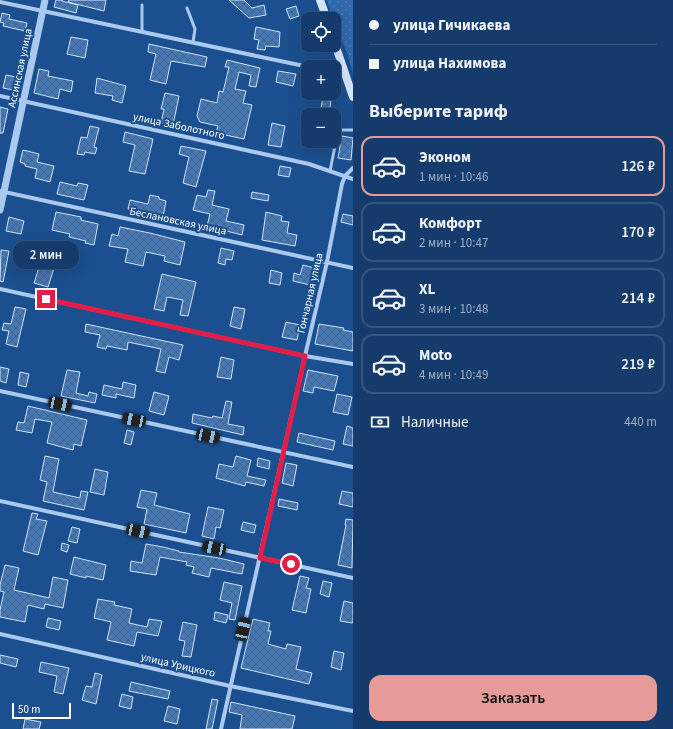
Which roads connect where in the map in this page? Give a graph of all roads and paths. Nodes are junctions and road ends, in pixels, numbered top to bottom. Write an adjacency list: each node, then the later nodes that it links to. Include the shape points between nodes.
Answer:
1 (45, 0): 6 (street, Ассинская улица)
2 (320, 0): 7 (main road)
3 (0, 2): 6 (street)
4 (142, 5): 8 (lane)
5 (187, 8): 9 (lane, via 195,29)
6 (43, 11): 8 (street); 16 (street, Ассинская улица)
7 (324, 12)
8 (142, 32): 9 (street)
9 (193, 42): 11 (street)
10 (338, 52): 13 (main road)
11 (301, 65)
12 (341, 74): 13 (street)
13 (345, 75): 15 (main road)
14 (0, 96): 16 (street, улица Заболотного)
15 (353, 97)
16 (24, 101): 19 (street, улица Заболотного, via 309,164); 22 (street, Ассинская улица)
17 (353, 130): 19 (lane, via 341,130 337,136)
18 (353, 168): 20 (street, Гончарная улица)
19 (330, 171): 20 (street, улица Заболотного)
20 (345, 176): 21 (street, улица Заболотного); 24 (street, Гончарная улица)
21 (353, 179)
22 (2, 191): 23 (street, Ассинская улица); 24 (street, Беслановская улица)
23 (0, 210)
24 (327, 262): 25 (street, Беслановская улица); 27 (street, Гончарная улица)
25 (353, 268)
26 (0, 289): 27 (street)
27 (305, 356): 28 (street); 30 (street, Гончарная улица)
28 (353, 364)
29 (0, 391): 30 (street)
30 (283, 452): 31 (street); 33 (street, Гончарная улица)
31 (353, 467)
32 (0, 501): 33 (street)
33 (260, 558): 34 (street); 36 (street, Гончарная улица)
34 (353, 578)
35 (0, 634): 36 (street, улица Урицкого)
36 (230, 686): 37 (street, улица Урицкого); 38 (street, Гончарная улица)
37 (353, 711)
38 (221, 729)

